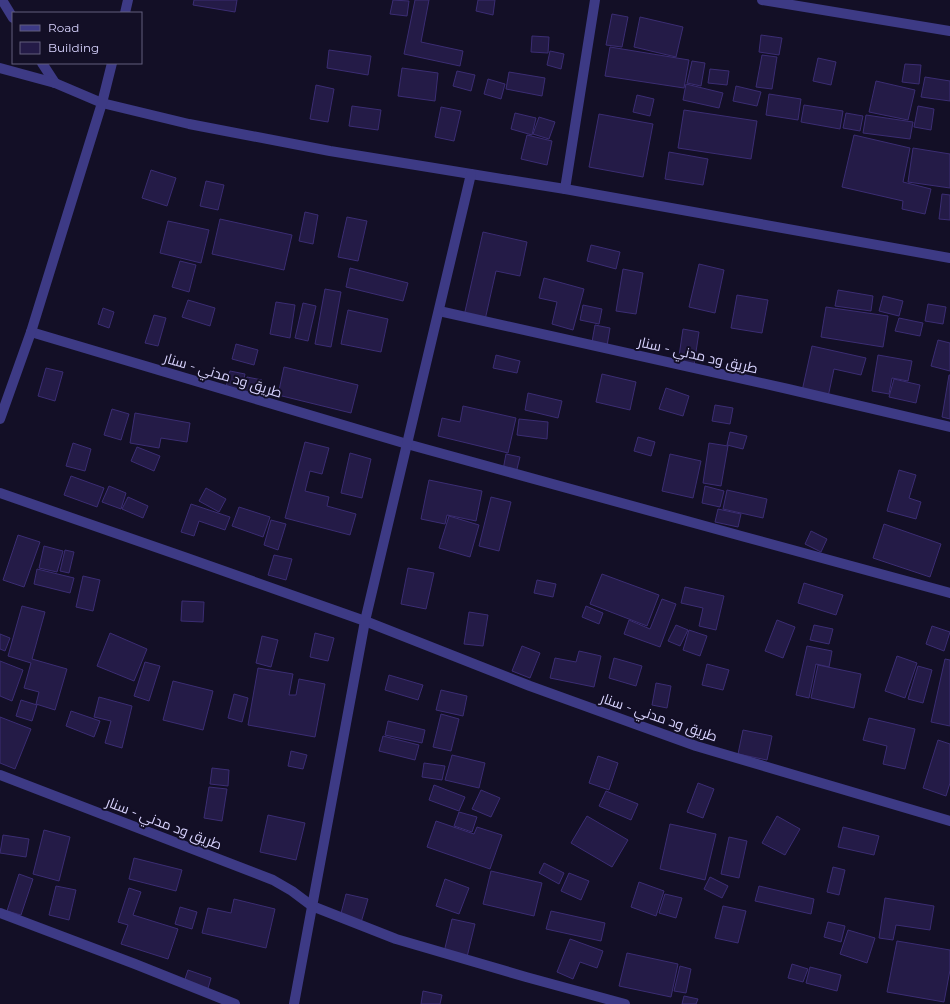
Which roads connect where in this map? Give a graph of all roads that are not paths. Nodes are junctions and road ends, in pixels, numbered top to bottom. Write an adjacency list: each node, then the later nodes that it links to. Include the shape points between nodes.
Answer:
1 (2, 0): 6 (street)
2 (128, 0): 5 (street)
3 (595, 0): 14 (street)
4 (762, 0): 7 (street)
5 (124, 12)
6 (12, 16)
7 (950, 31)
8 (43, 64): 11 (street)
9 (112, 64): 12 (street)
10 (0, 68): 11 (street)
11 (54, 83): 12 (street)
12 (102, 102): 13 (street, via 189,124); 17 (street)
13 (471, 174): 14 (street); 16 (street)
14 (565, 189): 15 (street)
15 (950, 258)
16 (439, 311): 19 (street, طريق ود مدني - سنار, via 781,387); 20 (street)
17 (31, 332): 18 (street); 20 (street, طريق ود مدني - سنار)
18 (0, 420)
19 (950, 428)
20 (407, 444): 22 (street, طريق ود مدني - سنار); 23 (street)
21 (0, 493): 23 (street, طريق ود مدني - سنار)
22 (950, 593)
23 (365, 621): 25 (street, طريق ود مدني - سنار, via 530,686 696,746); 26 (street)
24 (0, 775): 26 (street, طريق ود مدني - سنار, via 273,880)
25 (950, 821)
26 (312, 906): 29 (street); 30 (street, طريق ود مدني - سنار, via 396,939)
27 (0, 913): 28 (street)
28 (235, 1004)
29 (294, 1004)
30 (624, 1004)

